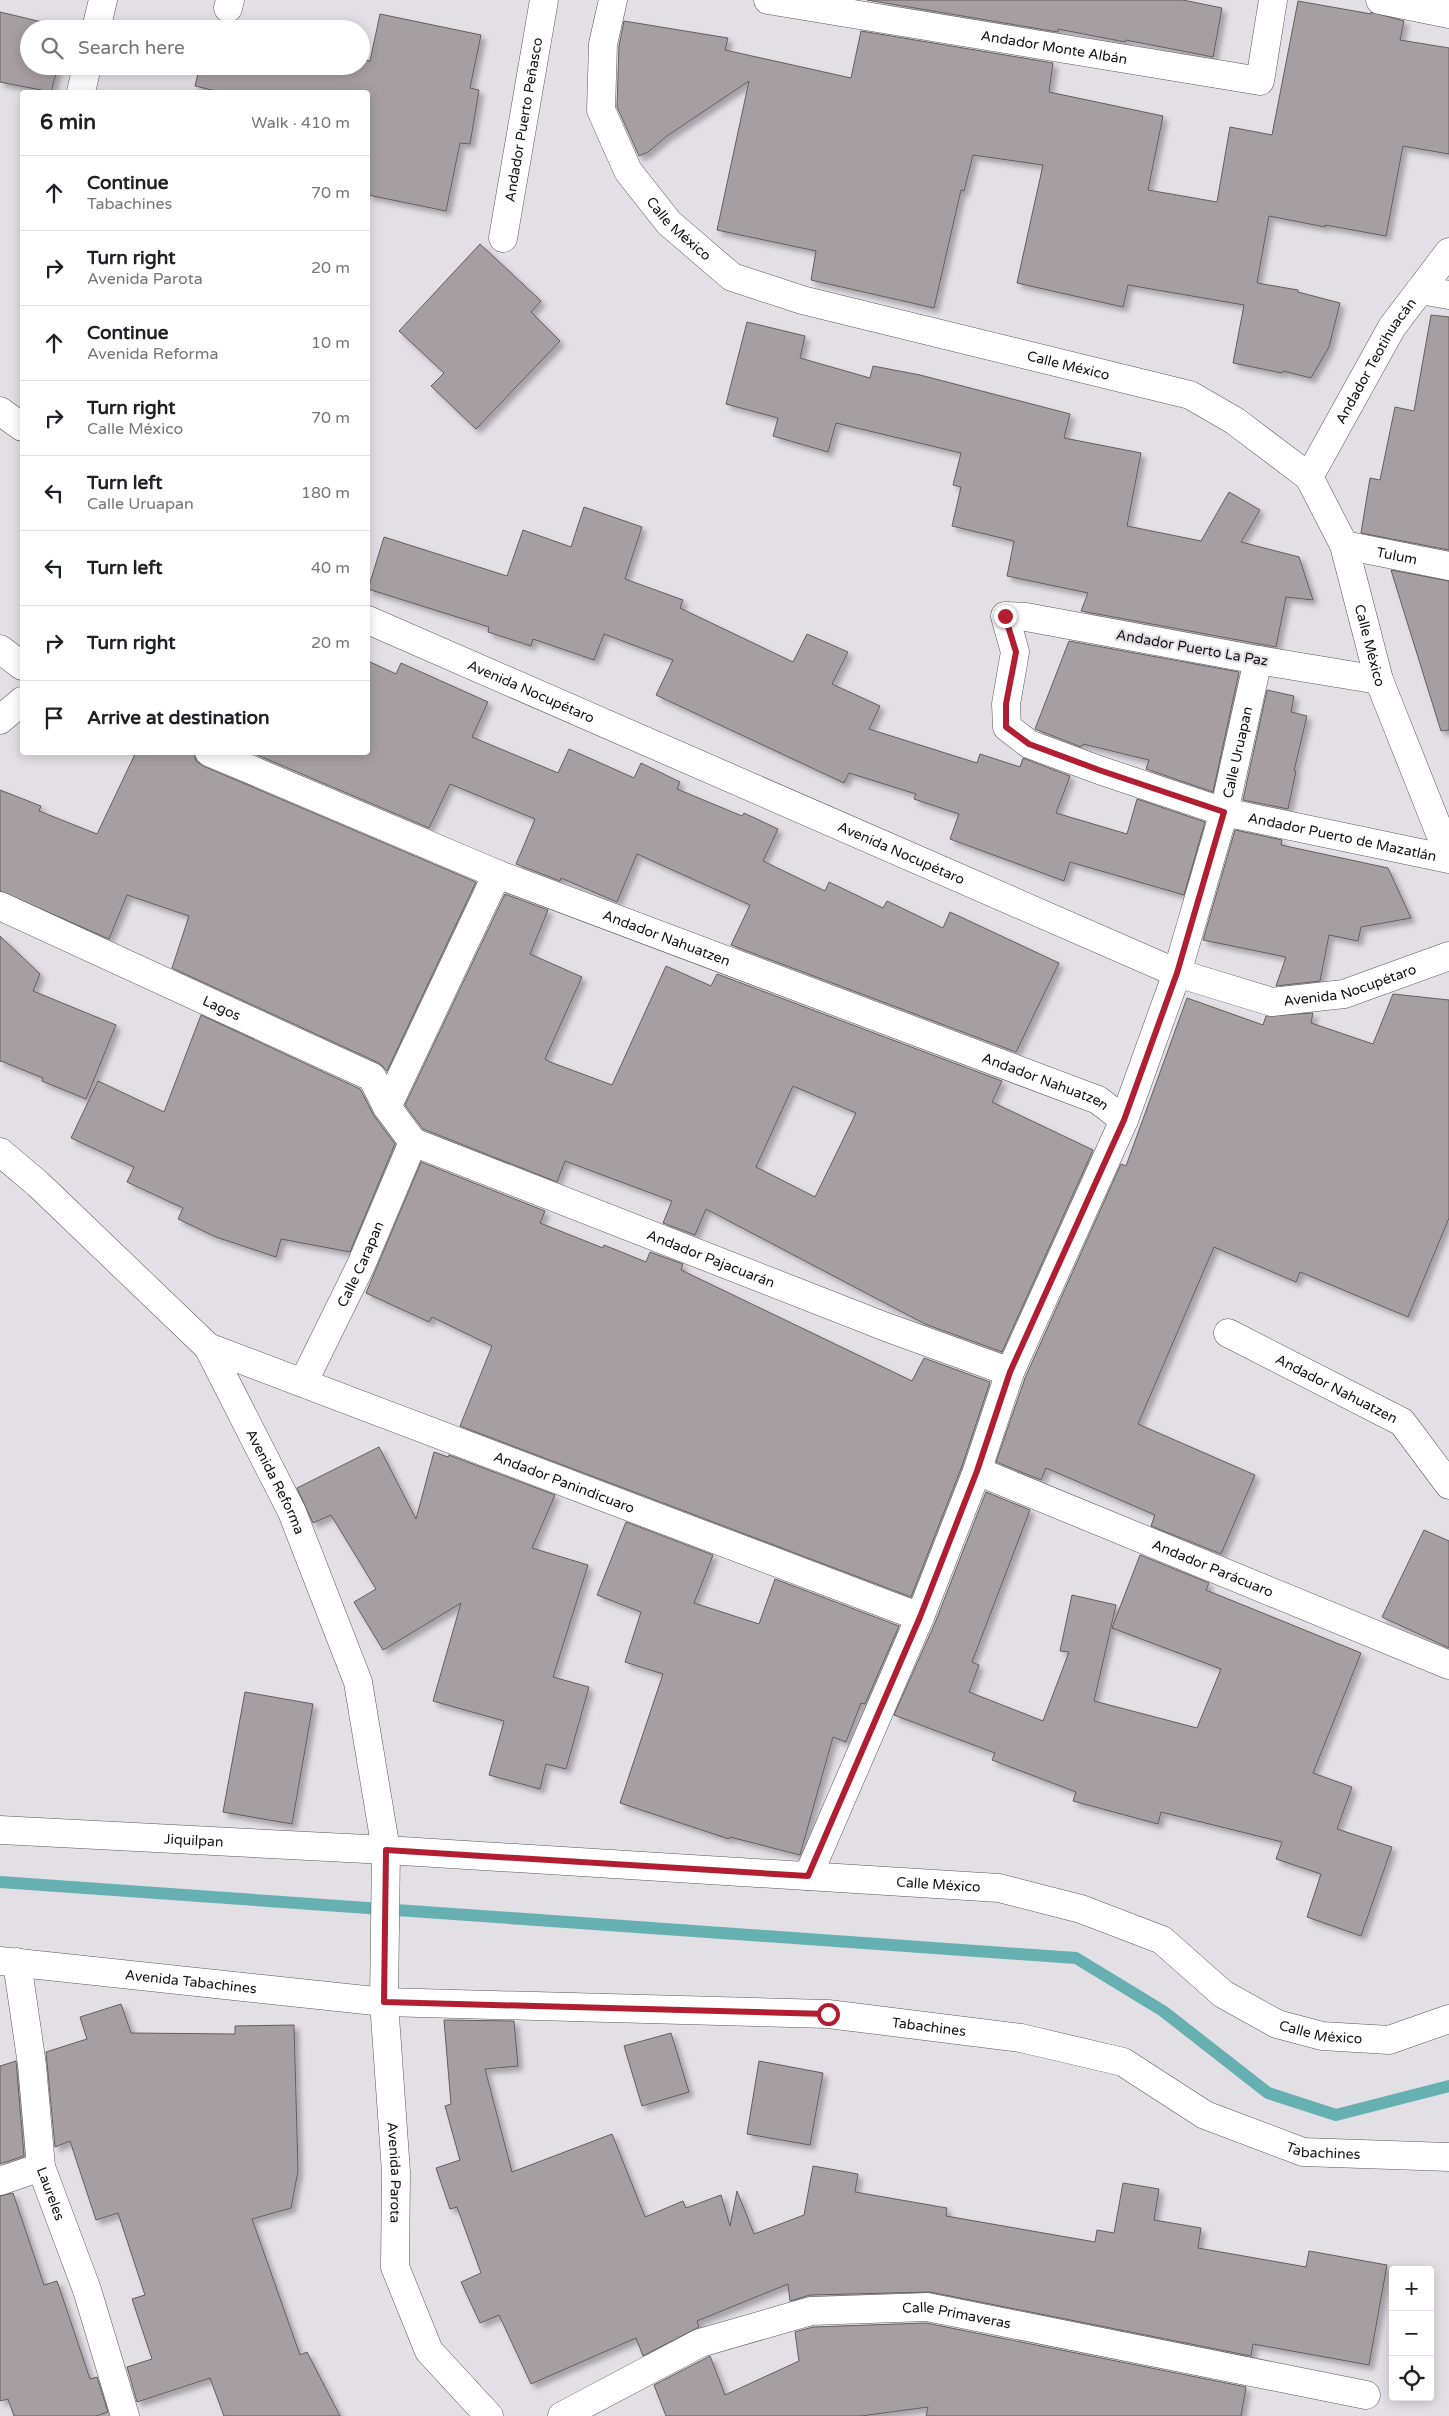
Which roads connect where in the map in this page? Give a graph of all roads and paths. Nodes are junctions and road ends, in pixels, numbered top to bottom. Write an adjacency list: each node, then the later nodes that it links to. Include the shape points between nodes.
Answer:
1 (103, 0): 8 (street)
2 (544, 0): 11 (street, Andador Puerto Peñasco)
3 (612, 0): 17 (street, Calle México, via 603,44 601,110 628,171 669,223 732,277 802,300 1190,395 1235,421)
4 (768, 0): 5 (street, Andador Monte Albán, via 1260,81)
5 (1273, 0)
6 (1380, 0): 7 (street)
7 (1449, 14)
8 (98, 20)
9 (85, 75): 10 (street)
10 (81, 90)
11 (503, 238)
12 (1449, 252): 13 (street, Andador Teotihuacán)
13 (1420, 290): 14 (street); 17 (street, Andador Teotihuacán, via 1392,326)
14 (1449, 295)
15 (0, 411): 16 (street)
16 (20, 425)
17 (1309, 476): 18 (street, Calle México)
18 (1344, 545): 19 (street, Tulum); 25 (street, Calle México)
19 (1449, 566)
20 (1005, 616): 23 (street, Andador Puerto La Paz, via 1026,617); 29 (street, Andador Puerto de Mazatlán, via 1016,652 1006,704 1006,727 1029,744)
21 (370, 621): 34 (street, Avenida Nocupétaro)
22 (0, 649): 24 (street)
23 (1258, 660): 25 (street, Andador Puerto La Paz); 29 (street, Calle Uruapan)
24 (20, 664)
25 (1379, 680): 30 (street, Calle México)
26 (20, 703): 27 (street)
27 (0, 720)
28 (216, 755): 31 (street, Andador Nahuatzen)
29 (1224, 812): 30 (street, Andador Puerto de Mazatlán); 34 (street, Calle Uruapan)
30 (1449, 857)
31 (497, 874): 35 (street); 36 (street, Andador Nahuatzen, via 1098,1100)
32 (0, 906): 35 (street, Lagos, via 372,1077)
33 (1449, 956): 34 (street, Avenida Nocupétaro, via 1344,994 1272,1002)
34 (1177, 973): 36 (street, Calle Uruapan)
35 (387, 1107): 37 (street, Lagos)
36 (1124, 1120): 41 (street, Calle Uruapan)
37 (414, 1142): 41 (street, Andador Pajacuarán, via 886,1327); 42 (street, Calle Carapan, via 361,1265)
38 (0, 1152): 40 (street, Avenida Reforma, via 38,1184)
39 (1228, 1334): 44 (street, Andador Nahuatzen, via 1402,1422)
40 (208, 1347): 42 (street, Andador Panindicuaro); 48 (street, Avenida Reforma, via 292,1512 358,1682)
41 (1010, 1372): 43 (street, Calle Uruapan)
42 (302, 1383): 45 (street, Andador Panindicuaro)
43 (977, 1471): 45 (street, Calle Uruapan); 46 (street, Andador Parácuaro)
44 (1449, 1485)
45 (920, 1617): 49 (street, Calle Uruapan)
46 (1449, 1666)
47 (0, 1830): 48 (street, Jiquilpan)
48 (386, 1850): 49 (street, Calle México); 50 (street, Avenida Reforma)
49 (808, 1876): 53 (street, Calle México, via 999,1888 1081,1909 1162,1940 1223,1994 1277,2024 1322,2036 1389,2040)
50 (387, 1900): 52 (street, Avenida Parota)
51 (8, 1962): 52 (street, Avenida Tabachines); 55 (street, Laureles, via 32,2065)
52 (384, 1994): 54 (street, Tabachines, via 828,2014 1021,2038 1123,2062 1206,2115 1303,2152); 59 (street, Avenida Parota, via 396,2172 396,2267 429,2351)
53 (1449, 2019)
54 (1449, 2158)
55 (41, 2167): 56 (street); 58 (street, Laureles, via 87,2290)
56 (0, 2182)
57 (1366, 2394): 60 (street, Calle Primaveras, via 927,2307 811,2311 700,2343)
58 (125, 2416)
59 (489, 2416)
60 (562, 2416)

